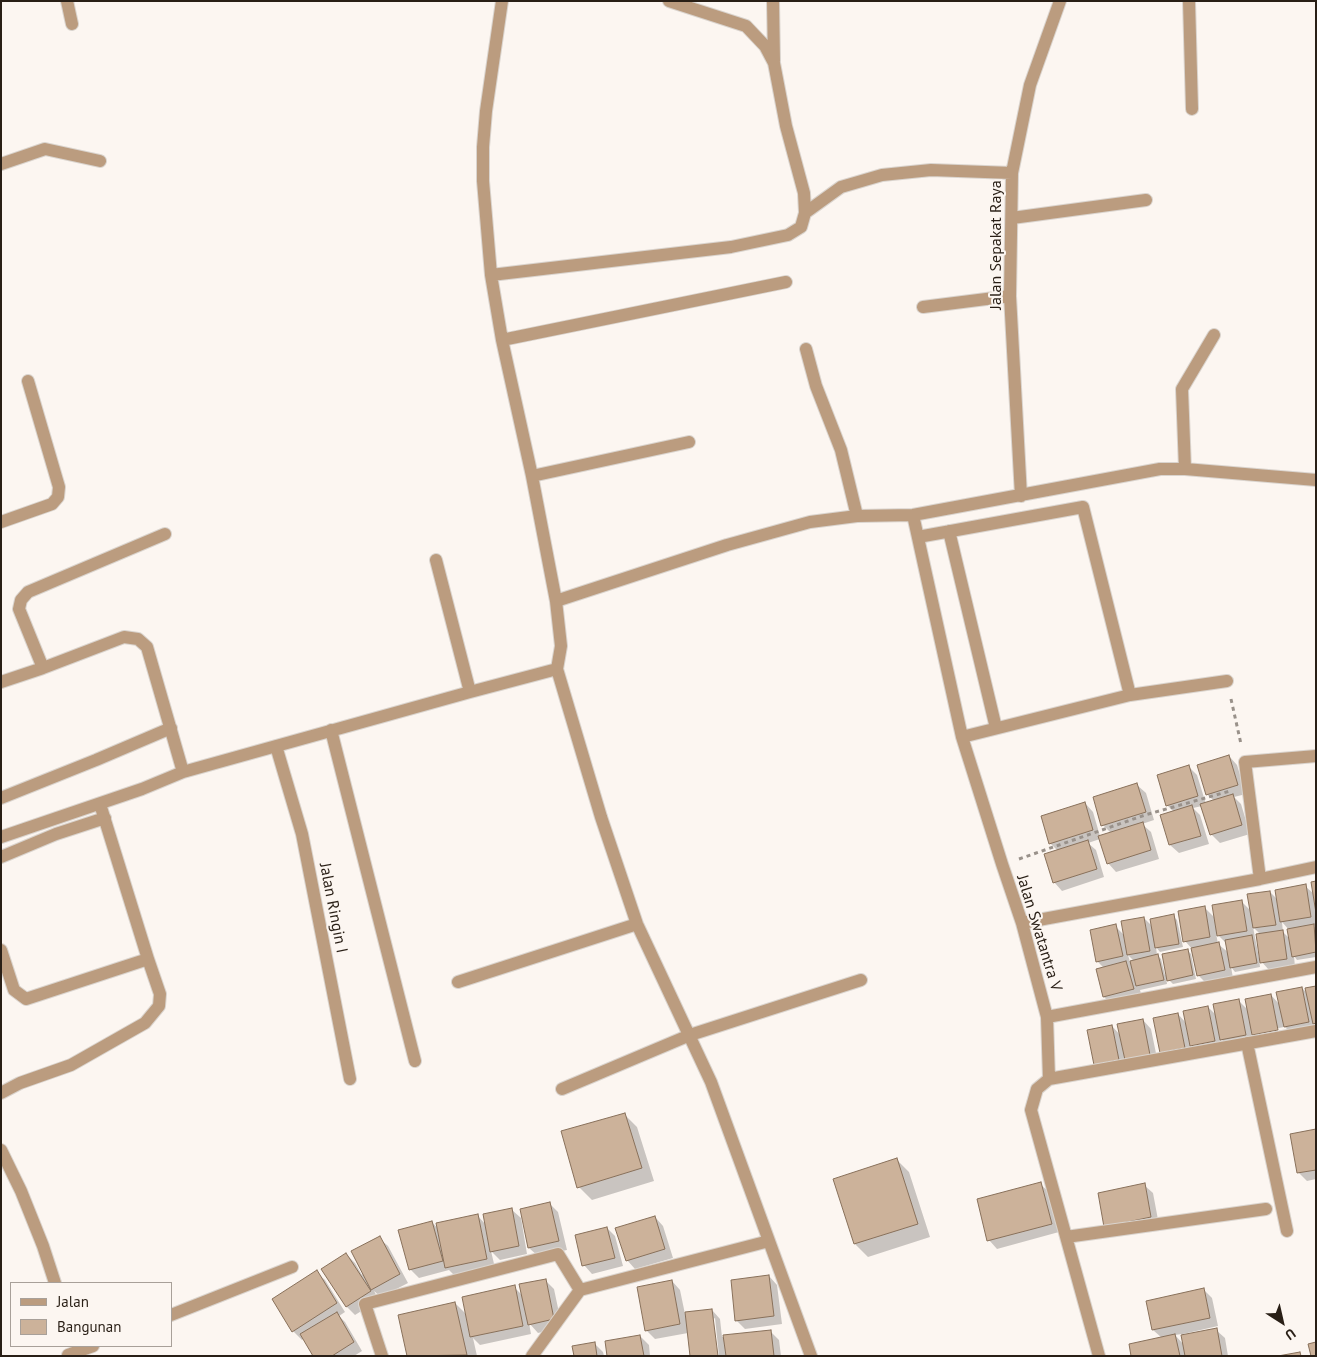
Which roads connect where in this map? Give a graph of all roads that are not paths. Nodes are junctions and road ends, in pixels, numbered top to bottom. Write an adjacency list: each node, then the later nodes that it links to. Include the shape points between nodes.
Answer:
1 (67, 1): 7 (street)
2 (502, 1): 16 (street, via 483,147)
3 (669, 1): 8 (street, via 746,26 765,46)
4 (773, 1): 8 (street)
5 (1060, 1): 12 (street, Jalan Sepakat Raya, via 1030,85)
6 (1189, 1): 9 (street)
7 (72, 24)
8 (774, 63): 14 (street, via 804,193)
9 (1192, 109)
10 (100, 160): 11 (street, via 45,150)
11 (1, 164)
12 (1012, 173): 14 (street, via 931,170 882,175 841,187); 15 (street, Jalan Sepakat Raya)
13 (1146, 200): 15 (street)
14 (805, 213): 16 (street, via 801,227 788,235 731,247)
15 (1012, 218): 18 (street, Jalan Sepakat Raya)
16 (491, 275): 21 (street)
17 (786, 282): 21 (street)
18 (1010, 296): 19 (street); 28 (street, Jalan Sepakat Raya)
19 (923, 307)
20 (1214, 334): 25 (street, via 1182,389)
21 (502, 340): 26 (street)
22 (806, 349): 30 (street, via 816,386 841,450)
23 (28, 381): 31 (street, via 59,487 58,497 52,504)
24 (689, 442): 26 (street)
25 (1185, 469): 27 (street); 28 (street, via 1160,469)
26 (532, 476): 36 (street)
27 (1316, 480)
28 (1021, 496): 29 (street)
29 (913, 515): 30 (street); 34 (street, Jalan Swatantra V)
30 (857, 516): 36 (street, via 810,522)
31 (1, 522)
32 (949, 531): 34 (street); 42 (street, via 1083,507); 44 (street)
33 (165, 534): 37 (street, via 28,592 19,609)
34 (918, 536): 46 (street, Jalan Swatantra V)
35 (436, 560): 41 (street)
36 (556, 601): 38 (street, via 561,646)
37 (43, 668): 39 (street); 43 (street, via 124,637 138,639 147,647)
38 (557, 669): 41 (street); 58 (street)
39 (1, 682)
40 (1228, 682): 42 (street)
41 (470, 692): 45 (street)
42 (1130, 695): 44 (street)
43 (171, 728): 49 (street); 50 (street)
44 (996, 728): 46 (street)
45 (331, 730): 47 (street); 68 (street)
46 (962, 737): 57 (street, Jalan Swatantra V)
47 (276, 746): 49 (street); 69 (street, Jalan Ringin I, via 302,834)
48 (1316, 756): 56 (street, via 1245,762)
49 (183, 772): 51 (street)
50 (1, 798)
51 (100, 804): 52 (street); 53 (street)
52 (105, 818): 54 (street); 60 (street)
53 (1, 837)
54 (1, 857)
55 (1316, 867): 56 (street)
56 (1260, 879): 57 (street)
57 (1022, 923): 64 (street, Jalan Swatantra V)
58 (637, 924): 63 (street); 66 (street)
59 (1, 950): 60 (street, via 14,990 26,999)
60 (148, 959): 72 (street, via 160,994 159,1006 146,1023 71,1066)
61 (1316, 967): 64 (street)
62 (861, 980): 66 (street)
63 (458, 982)
64 (1047, 1018): 70 (street, Jalan Swatantra V)
65 (1316, 1031): 67 (street)
66 (690, 1035): 71 (street); 77 (street, via 711,1082)
67 (1247, 1043): 70 (street); 75 (street)
68 (415, 1061)
69 (350, 1079)
70 (1049, 1079): 76 (street, via 1037,1089 1031,1110)
71 (562, 1089)
72 (1, 1093)
73 (1, 1150): 79 (street, via 21,1191)
74 (1266, 1210): 76 (street)
75 (1287, 1231)
76 (1066, 1238): 87 (street)
77 (769, 1241): 80 (street); 86 (street)
78 (292, 1268): 81 (street)
79 (55, 1282)
80 (580, 1290): 84 (street, via 558,1254 365,1304); 85 (street)
81 (172, 1315)
82 (90, 1347): 83 (street)
83 (68, 1356)
84 (382, 1356)
85 (532, 1356)
86 (810, 1356)
87 (1099, 1356)

